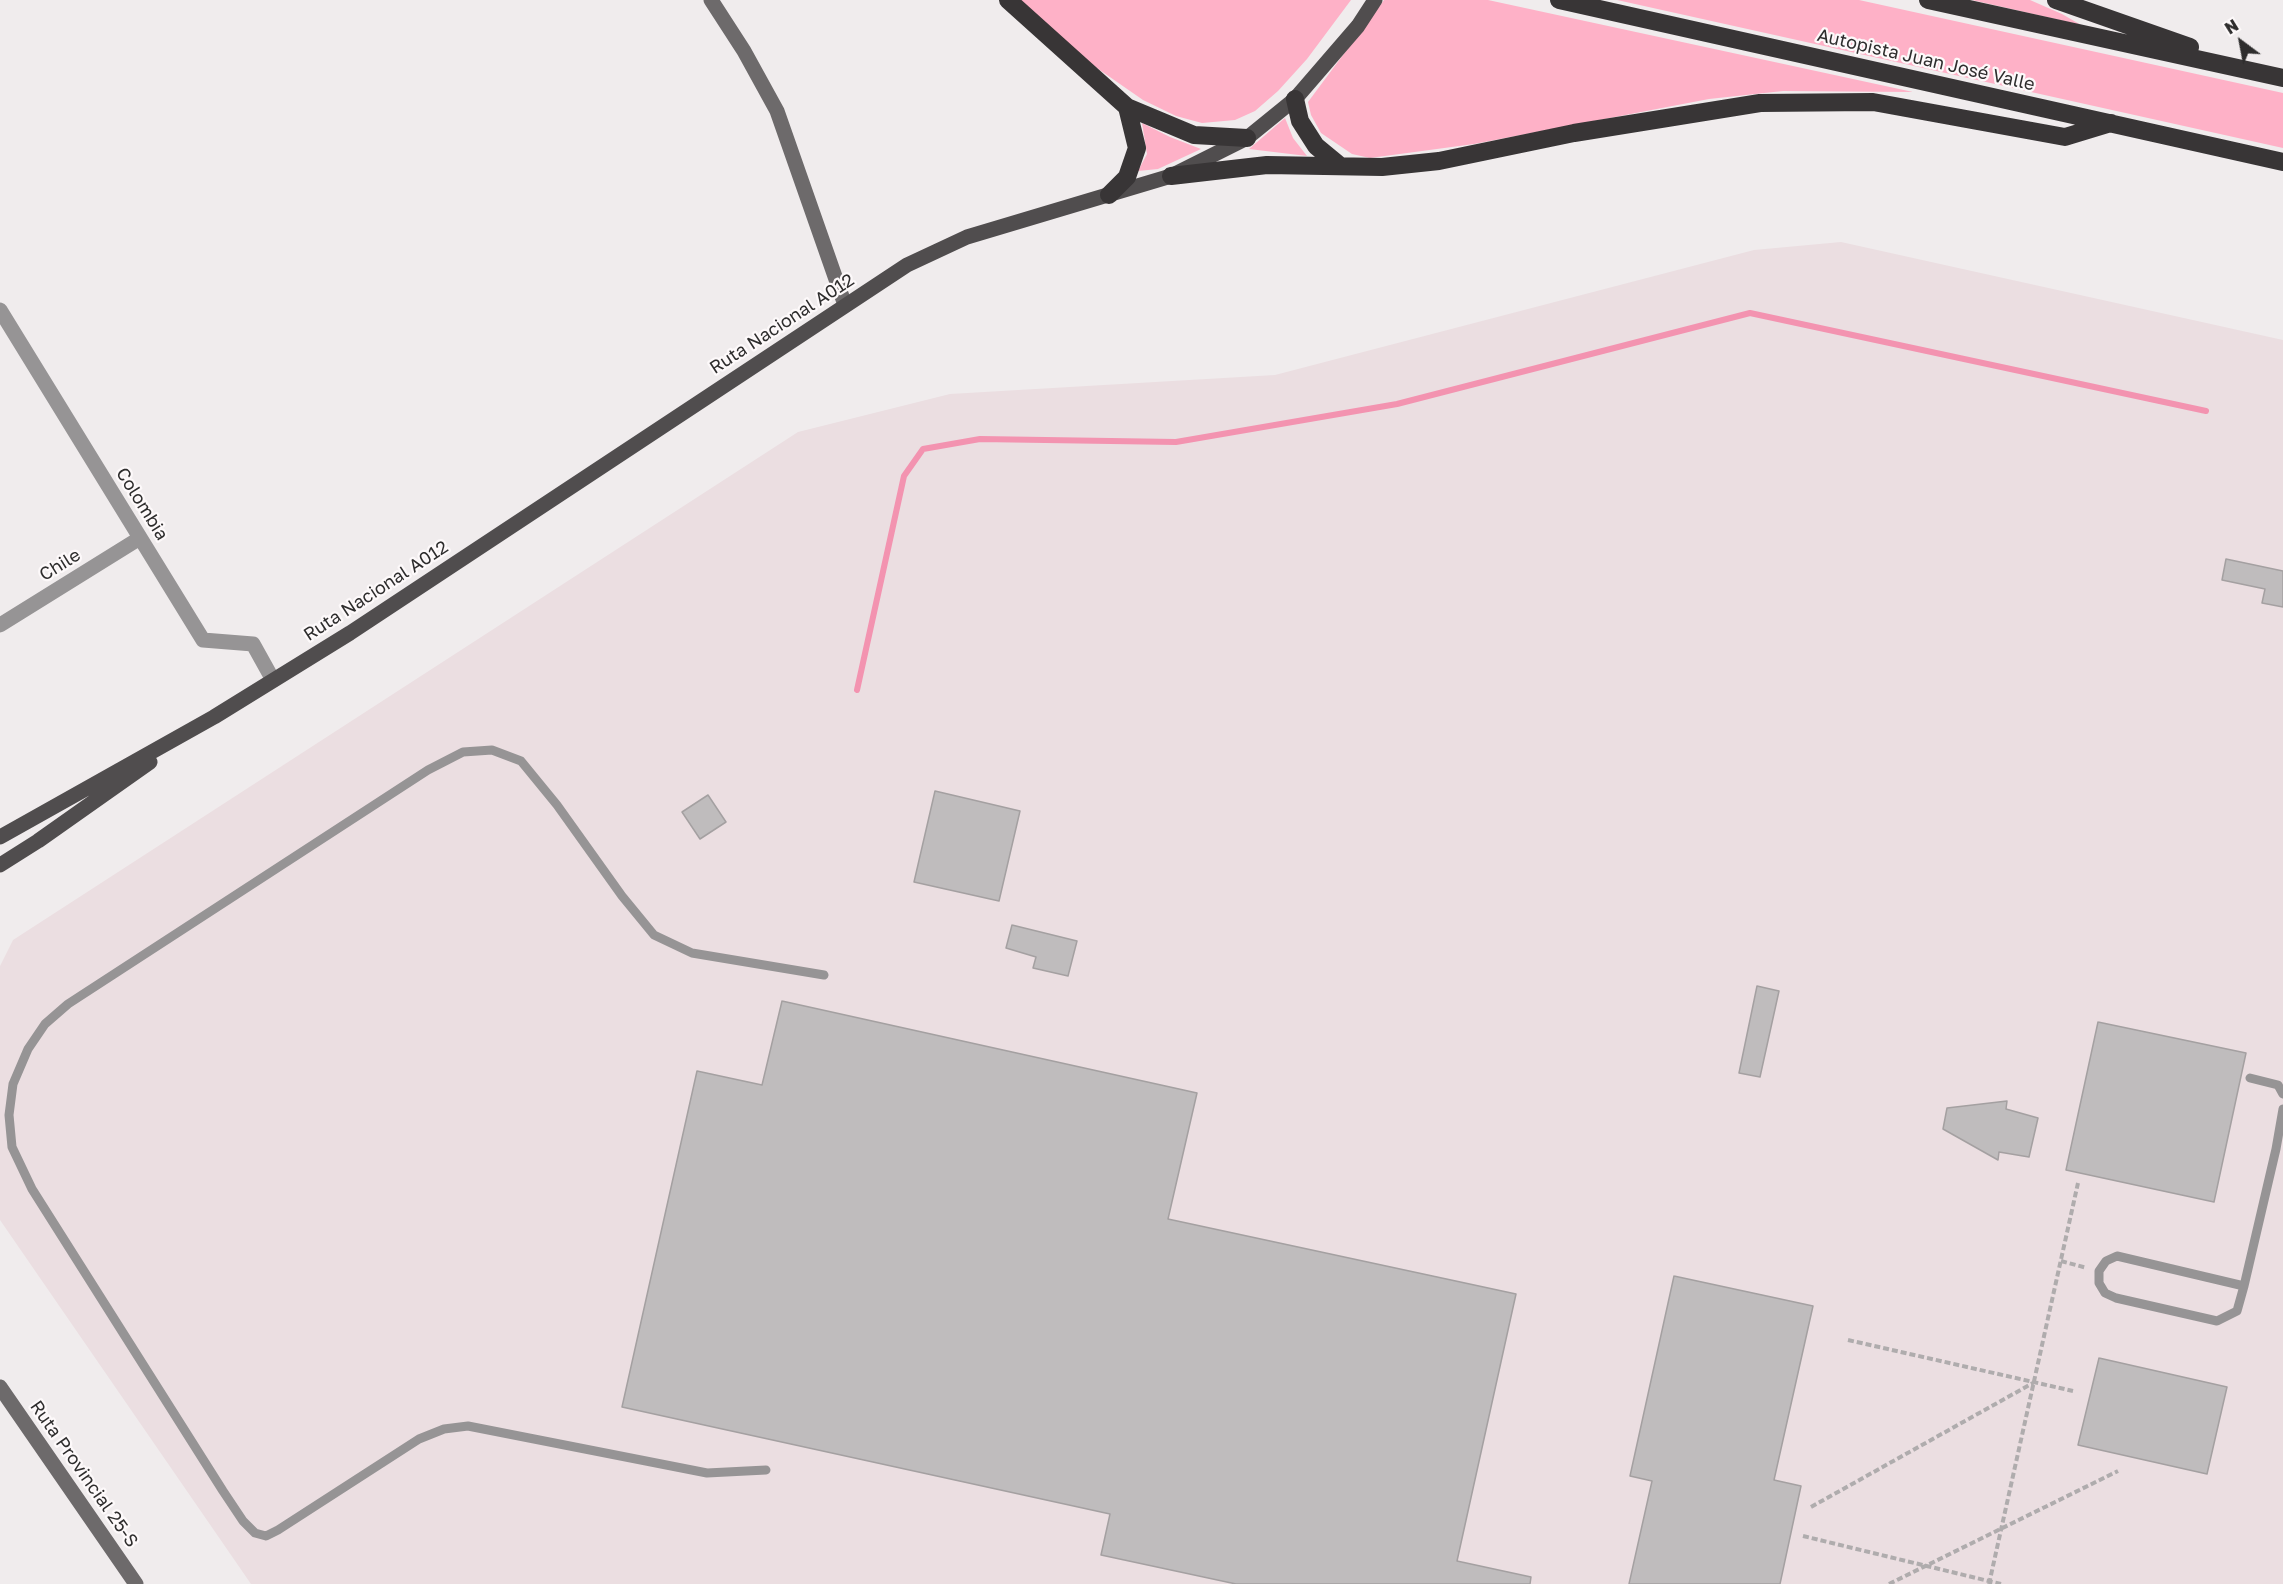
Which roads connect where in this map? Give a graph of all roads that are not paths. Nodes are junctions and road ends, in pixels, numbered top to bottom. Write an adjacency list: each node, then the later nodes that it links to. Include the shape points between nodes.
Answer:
1 (711, 0): 17 (main road, via 777,111)
2 (1008, 0): 10 (highway)
3 (1375, 0): 9 (main road, Ruta Nacional A012, via 1358,26)
4 (1559, 0): 11 (highway, Autopista Juan José Valle)
5 (1928, 0): 7 (highway)
6 (2056, 0): 7 (highway)
7 (2262, 73): 8 (highway)
8 (2283, 78)
9 (1295, 99): 12 (main road, Ruta Nacional A012); 14 (highway, via 1300,121 1316,146)
10 (1127, 107): 12 (highway, via 1194,135); 16 (highway, via 1137,148 1127,177)
11 (2111, 123): 13 (highway, Autopista Juan José Valle); 14 (highway, via 2065,137 1873,102 1760,102 1574,133 1439,161 1382,167)
12 (1247, 138): 15 (main road, Ruta Nacional A012)
13 (2283, 162)
14 (1339, 165): 15 (highway, via 1267,165)
15 (1171, 176): 16 (main road, Ruta Nacional A012)
16 (1109, 195): 17 (main road, Ruta Nacional A012, via 967,237 907,265)
17 (845, 305): 22 (main road, Ruta Nacional A012)
18 (0, 310): 19 (street, Colombia)
19 (4, 327): 20 (street, Colombia)
20 (140, 537): 21 (street, Chile); 22 (street, Colombia, via 203,640 254,644)
21 (0, 625)
22 (273, 680): 23 (main road, Ruta Nacional A012)
23 (214, 717): 24 (main road, Ruta Nacional A012); 25 (main road, Ruta Nacional A012)
24 (0, 837)
25 (0, 865)
26 (824, 975): 33 (lane, via 692,953 654,935 558,805 520,761 492,750 464,752 428,770 68,1004 45,1024 28,1049 13,1084 9,1115 12,1147 32,1189 223,1491 255,1533 266,1536 278,1530 419,1439 444,1429 468,1426 707,1473)
27 (2250, 1078): 28 (lane, via 2278,1084)
28 (2283, 1094)
29 (2283, 1109): 30 (lane)
30 (2279, 1150): 31 (lane)
31 (2244, 1286): 31 (lane, via 2117,1256 2106,1261 2099,1271 2099,1283 2105,1293 2116,1298 2217,1321 2237,1311)
32 (0, 1387): 34 (main road, Ruta Provincial 25-S)
33 (766, 1470)
34 (136, 1584)

